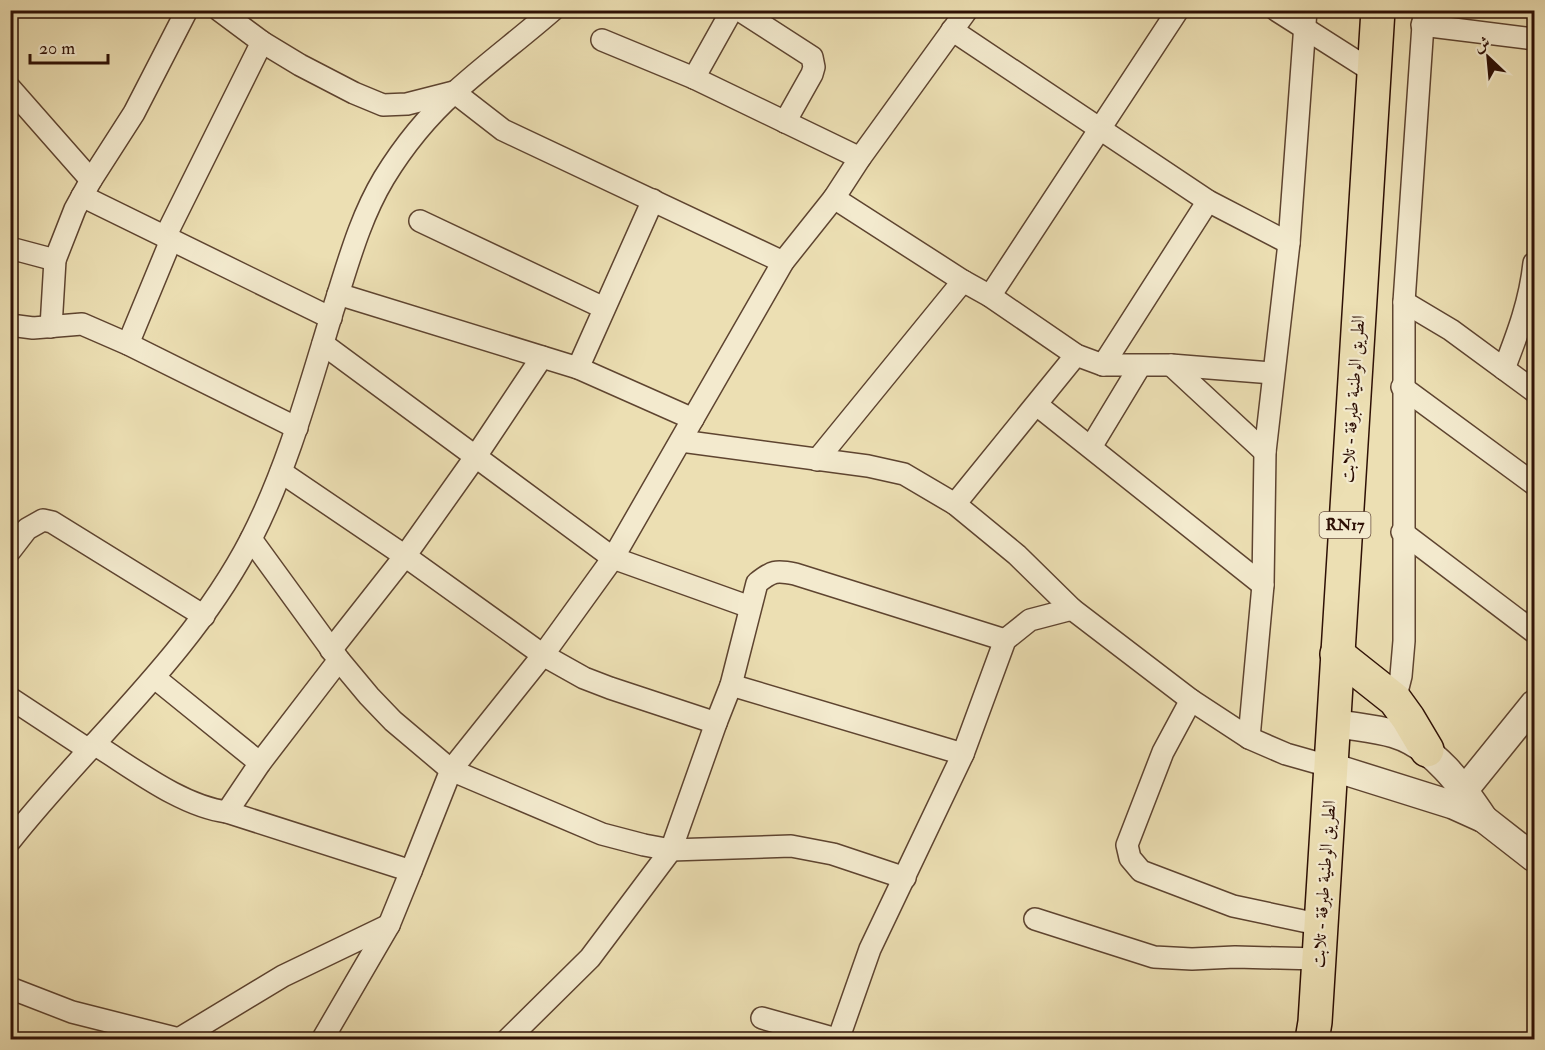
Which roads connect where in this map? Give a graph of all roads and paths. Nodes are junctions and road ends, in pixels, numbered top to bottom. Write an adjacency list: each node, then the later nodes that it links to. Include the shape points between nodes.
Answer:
1 (187, 10): 23 (street, via 134,113)
2 (219, 10): 15 (street)
3 (553, 10): 19 (street)
4 (732, 10): 17 (street)
5 (739, 10): 20 (street, via 812,57 812,74)
6 (967, 10): 12 (street)
7 (1178, 10): 21 (street)
8 (1276, 10): 11 (street)
9 (1378, 10): 16 (main road, الطريق الوطنية طبرقة - تلابت / RN17)
10 (1423, 18): 13 (street); 37 (street)
11 (1306, 19): 16 (street); 29 (street)
12 (952, 30): 21 (street); 22 (street)
13 (1534, 39)
14 (602, 40): 17 (street)
15 (262, 42): 19 (street, via 383,105 407,104); 28 (street)
16 (1375, 73): 76 (main road, الطريق الوطنية طبرقة - تلابت / RN17)
17 (693, 78): 20 (street)
18 (10, 88): 23 (street)
19 (454, 92): 25 (street, via 503,129); 35 (street, via 417,132 384,178 355,237)
20 (785, 122): 22 (street)
21 (1101, 128): 26 (street); 36 (street)
22 (860, 158): 24 (street)
23 (86, 188): 28 (street); 31 (street)
24 (834, 198): 32 (street); 34 (street)
25 (653, 200): 32 (street); 38 (street)
26 (1208, 201): 29 (street); 46 (street)
27 (420, 221): 38 (street)
28 (168, 239): 39 (street); 42 (street)
29 (1289, 243): 51 (street)
30 (10, 248): 31 (street)
31 (55, 260): 41 (street)
32 (783, 262): 55 (street)
33 (1534, 263): 50 (street, via 1523,321)
34 (963, 281): 36 (street); 61 (street)
35 (338, 294): 39 (street); 45 (street)
36 (990, 296): 44 (street)
37 (1404, 302): 50 (street); 52 (street)
38 (603, 308): 49 (street)
39 (331, 318): 43 (street)
40 (10, 326): 41 (street)
41 (51, 327): 42 (street, via 82,324)
42 (128, 344): 56 (street)
43 (323, 344): 56 (street); 60 (street)
44 (1076, 355): 46 (street); 54 (street)
45 (542, 357): 49 (street); 60 (street)
46 (1103, 365): 48 (street)
47 (1171, 365): 48 (street); 51 (street); 59 (street)
48 (1140, 366): 58 (street)
49 (578, 368): 55 (street)
50 (1504, 369): 53 (street)
51 (1273, 373): 59 (street)
52 (1402, 387): 63 (street); 65 (street)
53 (1534, 391)
54 (1037, 405): 58 (street); 64 (street)
55 (693, 419): 57 (street)
56 (297, 428): 62 (street)
57 (681, 441): 61 (street); 69 (street)
58 (1091, 447): 70 (street)
59 (1265, 452): 70 (street)
60 (476, 456): 68 (street); 69 (street)
61 (817, 460): 64 (street, via 904,474)
62 (281, 472): 66 (street); 68 (street)
63 (1534, 484)
64 (955, 504): 72 (street, via 1017,555)
65 (1402, 532): 74 (street); 83 (street, via 1404,641)
66 (251, 539): 73 (street); 77 (street)
67 (10, 551): 73 (street, via 27,529 43,520 52,522)
68 (405, 556): 77 (street); 78 (street)
69 (613, 558): 71 (street); 78 (street)
70 (1263, 585): 87 (street)
71 (750, 607): 75 (street, via 757,584 768,573 779,571); 80 (street)
72 (1072, 609): 75 (street, via 1030,620); 82 (street)
73 (204, 616): 79 (street)
74 (1534, 632)
75 (1005, 640): 90 (street)
76 (1337, 654): 83 (main road); 86 (main road, الطريق الوطنية طبرقة - تلابت / RN17)
77 (335, 655): 91 (street); 93 (street, via 393,721)
78 (543, 655): 85 (street, via 584,678); 93 (street)
79 (154, 678): 88 (street); 91 (street)
80 (731, 685): 85 (street); 90 (street)
81 (10, 698): 88 (street)
82 (1191, 700): 87 (street); 103 (street, via 1163,752 1131,834 1127,845 1130,858 1142,871 1233,906)
83 (1395, 700): 89 (main road)
84 (1534, 704): 94 (street)
85 (716, 723): 97 (street)
86 (1334, 723): 89 (street, via 1395,734); 92 (main road, الطريق الوطنية طبرقة - تلابت / RN17)
87 (1249, 738): 92 (street)
88 (91, 747): 95 (street, via 188,801); 96 (street)
89 (1426, 750): 94 (street)
90 (963, 754): 100 (street)
91 (260, 763): 95 (street)
92 (1332, 767): 94 (street); 103 (main road, الطريق الوطنية طبرقة - تلابت / RN17)
93 (451, 770): 97 (street, via 602,834); 99 (street)
94 (1458, 798): 98 (street)
95 (227, 812): 99 (street)
96 (10, 841)
97 (671, 850): 100 (street, via 791,846 833,854); 110 (street, via 590,958)
98 (1534, 858)
99 (411, 871): 102 (street)
100 (905, 878): 108 (street, via 870,949)
101 (1035, 919): 104 (street, via 1154,957)
102 (389, 925): 107 (street, via 284,976); 109 (street)
103 (1322, 925): 104 (main road, الطريق الوطنية طبرقة - تلابت / RN17)
104 (1319, 959): 111 (main road, الطريق الوطنية طبرقة - تلابت / RN17)
105 (10, 988): 107 (street, via 72,1012)
106 (762, 1018): 108 (street)
107 (178, 1039)
108 (838, 1039)
109 (322, 1040)
110 (507, 1040)
111 (1312, 1040)

